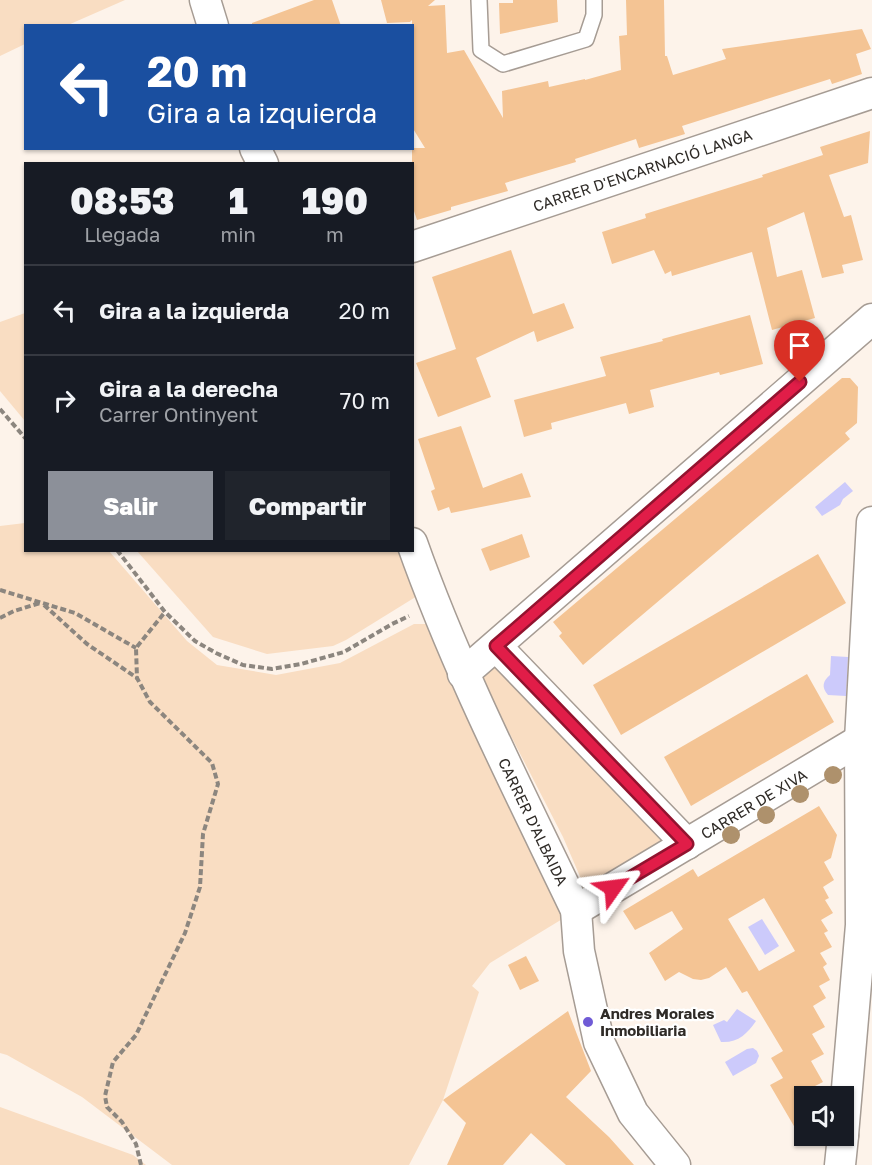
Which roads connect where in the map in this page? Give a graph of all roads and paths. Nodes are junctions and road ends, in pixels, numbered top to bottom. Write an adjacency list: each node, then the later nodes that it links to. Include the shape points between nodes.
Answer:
1 (205, 0): 4 (street)
2 (479, 0): 3 (lane, via 481,50 503,64 586,39 594,15)
3 (594, 0)
4 (212, 24)
5 (872, 93): 6 (street, CARRER D'ENCARNACIÓ LANGA)
6 (414, 246)
7 (872, 319): 18 (street)
8 (0, 409): 9 (path)
9 (24, 437)
10 (872, 522): 22 (street)
11 (414, 548): 15 (street, CARRER D'ALBAIDA)
12 (119, 552): 16 (path)
13 (0, 590): 14 (path)
14 (41, 603): 17 (path); 19 (path, via 75,614); 21 (path, via 87,644)
15 (435, 605): 16 (path, via 344,652 272,669 243,665 216,653 195,641); 20 (street, CARRER D'ALBAIDA)
16 (165, 612): 19 (path)
17 (0, 618)
18 (496, 646): 20 (street); 23 (street)
19 (136, 648): 21 (path)
20 (464, 674): 24 (street, CARRER D'ALBAIDA)
21 (137, 678): 28 (path, via 150,702 212,763 218,784 203,834 200,887 185,933 136,1035 113,1062 105,1096 107,1107 136,1144)
22 (866, 741): 23 (street, CARRER DE XIVA); 25 (street)
23 (687, 844): 24 (street, CARRER DE XIVA)
24 (576, 910): 29 (street, CARRER D'ALBAIDA, via 579,951 599,1042 633,1113)
25 (866, 926): 26 (street)
26 (848, 1086)
27 (842, 1146): 30 (street)
28 (141, 1165)
29 (675, 1165)
30 (840, 1165)

